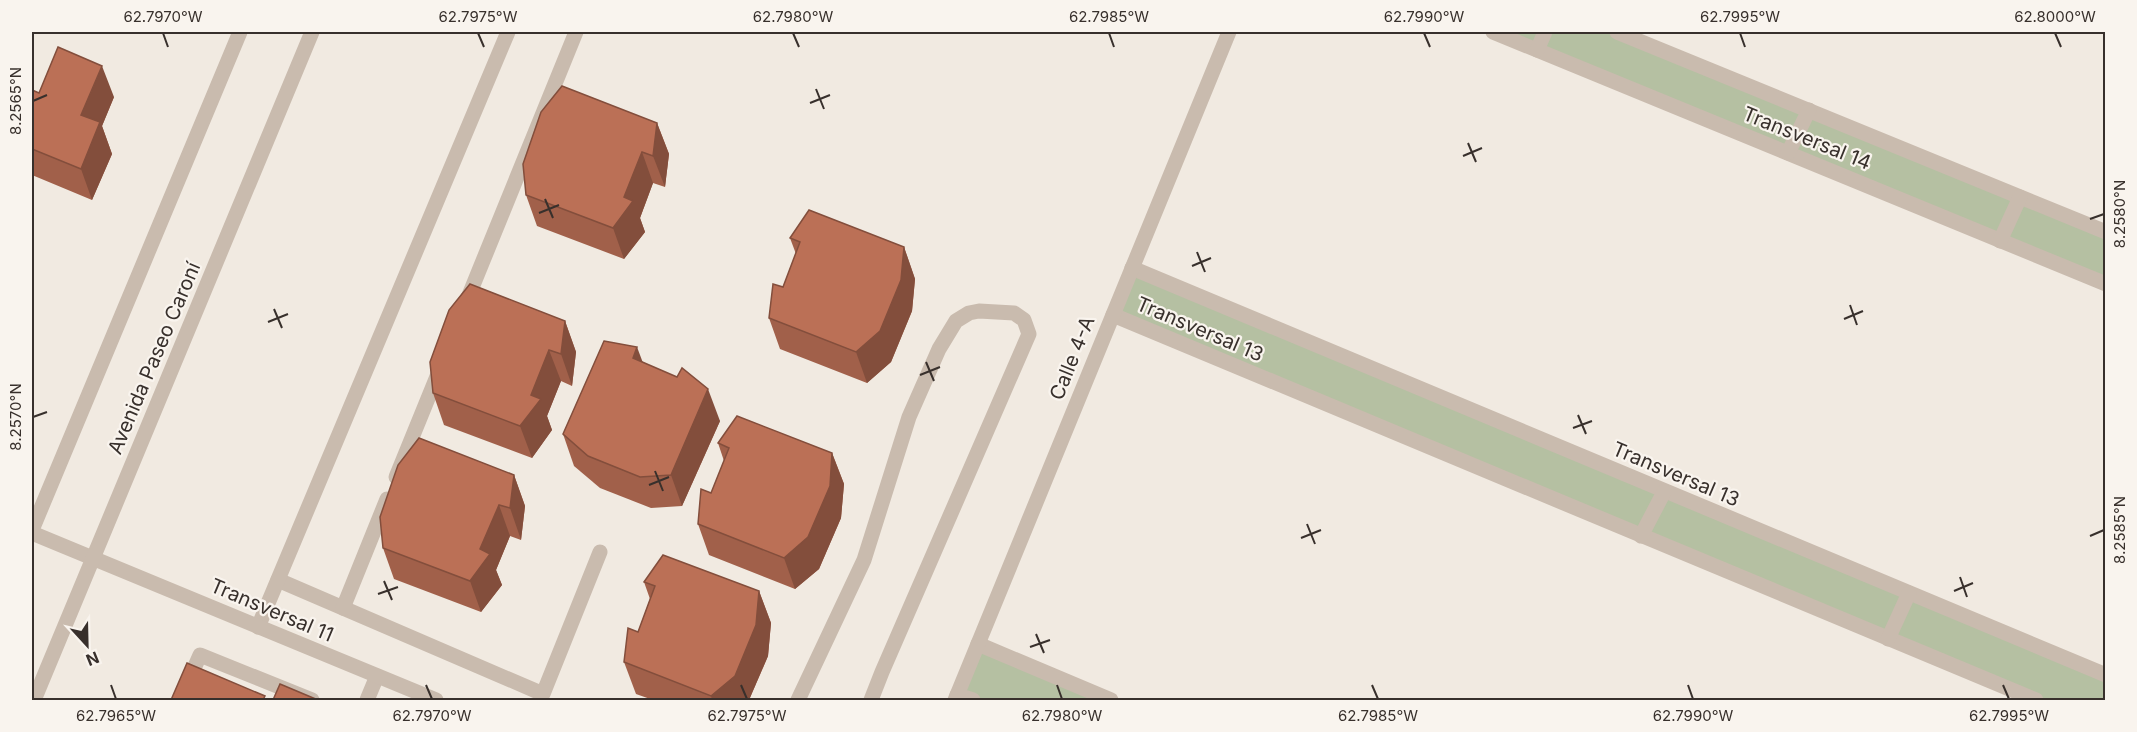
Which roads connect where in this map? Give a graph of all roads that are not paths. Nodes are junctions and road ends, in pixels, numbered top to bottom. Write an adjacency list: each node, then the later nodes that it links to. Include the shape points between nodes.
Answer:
1 (240, 32): 21 (street)
2 (312, 32): 24 (street, Avenida Paseo Caroní)
3 (508, 32): 25 (street)
4 (576, 32): 18 (street)
5 (1229, 32): 15 (street, Calle 4-A)
6 (1493, 32): 9 (street, Transversal 14)
7 (1545, 32): 9 (street)
8 (1617, 32): 10 (street, Transversal 14)
9 (1537, 50): 11 (street, Transversal 14)
10 (1809, 110): 11 (street); 12 (street, Transversal 14)
11 (1788, 153): 14 (street, Transversal 14)
12 (2020, 197): 13 (street, Transversal 14); 14 (street)
13 (2106, 232)
14 (2000, 241): 16 (street, Transversal 14)
15 (1132, 268): 17 (street, Calle 4-A); 20 (street, Transversal 13)
16 (2106, 284)
17 (1113, 315): 22 (street, Transversal 13); 30 (street, Calle 4-A)
18 (459, 320)
19 (446, 353): 27 (street)
20 (1664, 492): 22 (street); 26 (street, Transversal 13)
21 (32, 532): 24 (street, Transversal 11)
22 (1641, 536): 29 (street, Transversal 13)
23 (600, 552): 27 (street, via 543,694)
24 (93, 559): 28 (street, Transversal 11); 34 (street, Avenida Paseo Caroní)
25 (278, 580): 27 (street); 28 (street)
26 (1909, 593): 29 (street); 31 (street, Transversal 13)
27 (343, 608)
28 (258, 627): 32 (street, Transversal 11)
29 (1888, 639): 43 (street, Transversal 13)
30 (978, 644): 33 (street, Calle 4-A); 42 (street)
31 (2106, 675)
32 (377, 676): 37 (street); 38 (street, Transversal 11)
33 (956, 698): 41 (street)
34 (34, 700)
35 (180, 700): 36 (street, via 200,655)
36 (312, 700)
37 (367, 700)
38 (436, 700)
39 (798, 700): 40 (street, via 864,560 909,417 939,349 956,321 969,313 1014,313 1024,320 1029,334)
40 (872, 700)
41 (973, 700)
42 (1111, 700)
43 (2036, 700)

